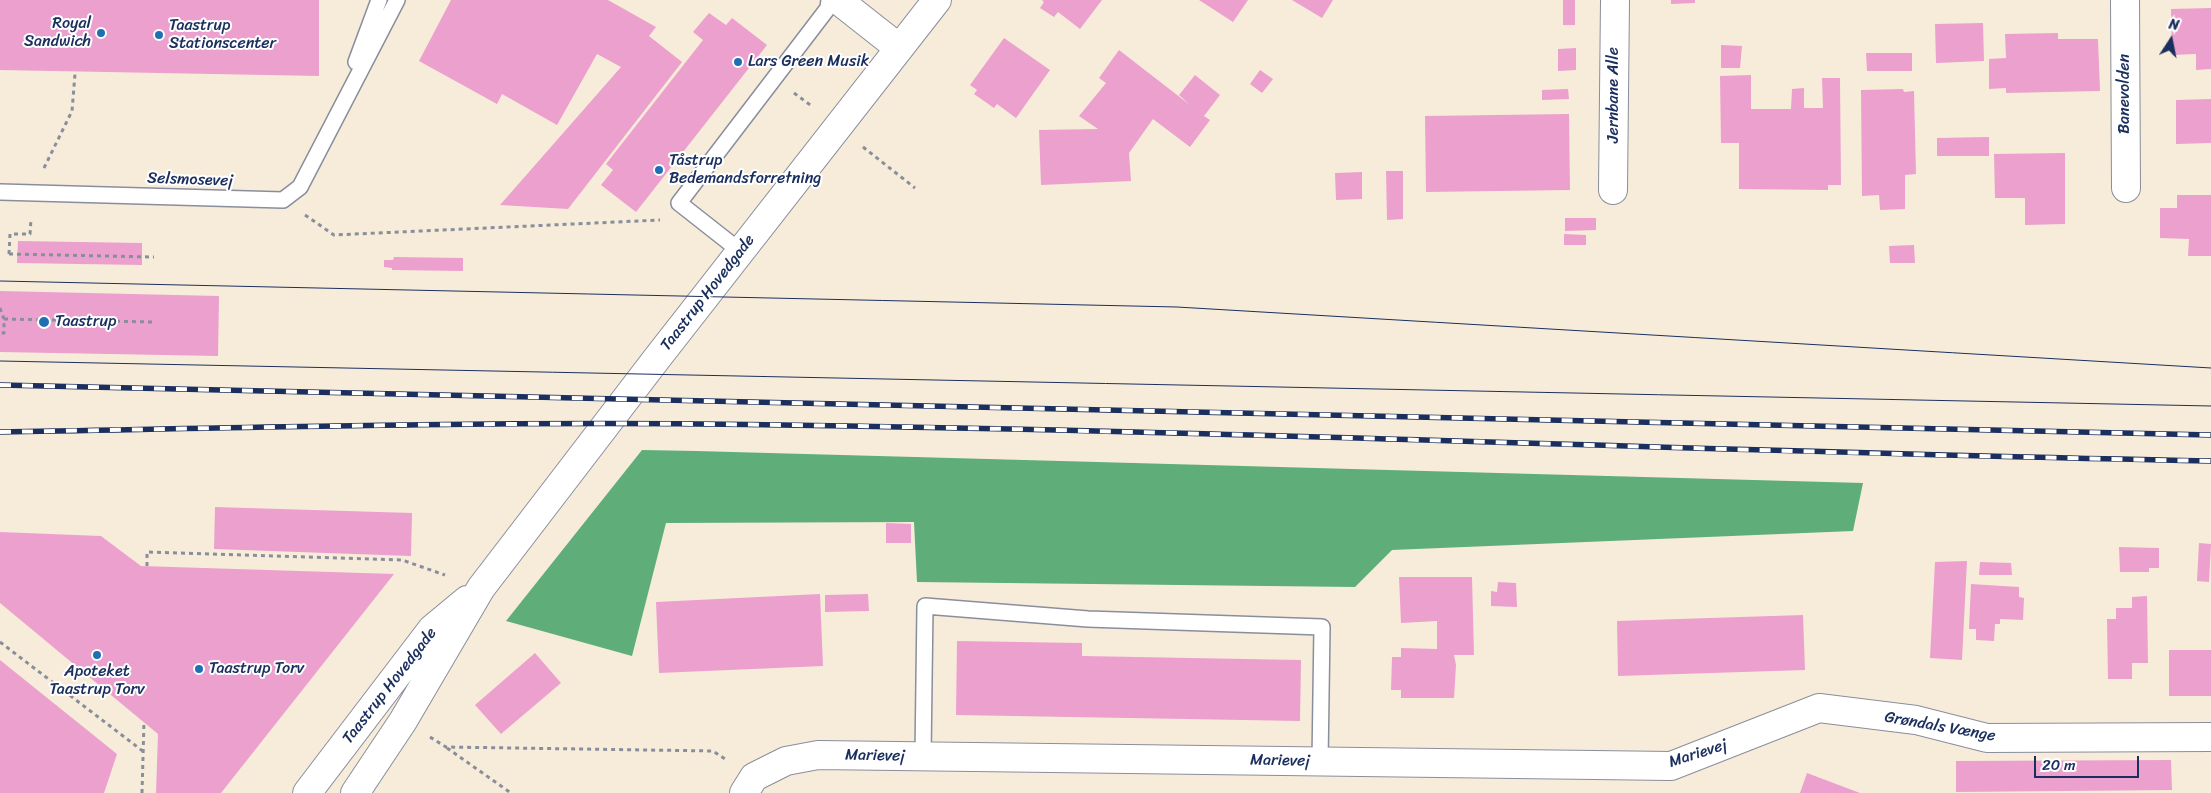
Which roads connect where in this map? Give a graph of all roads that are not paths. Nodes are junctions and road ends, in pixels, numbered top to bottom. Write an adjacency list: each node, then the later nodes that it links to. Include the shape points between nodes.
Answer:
1 (379, 0): 9 (lane)
2 (397, 0): 9 (lane)
3 (829, 0): 13 (lane, via 828,8 679,204)
4 (838, 0): 8 (street)
5 (937, 0): 8 (street, Taastrup Hovedgade)
6 (1615, 0): 11 (street, Jernbane Alle)
7 (2125, 0): 10 (street, Banevolden)
8 (898, 48): 13 (street, Taastrup Hovedgade)
9 (335, 120): 12 (lane, Selsmosevej, via 300,186 282,200)
10 (2126, 188)
11 (1613, 190)
12 (0, 192)
13 (740, 251): 14 (street, Taastrup Hovedgade)
14 (481, 588): 20 (street, Taastrup Hovedgade, via 432,629); 21 (street, Taastrup Hovedgade, via 403,721)
15 (1819, 708): 16 (street, Grøndals Vænge, via 1916,720 1987,738); 18 (street, Marievej, via 1671,766)
16 (2211, 737)
17 (923, 756): 18 (street, Marievej); 18 (lane, via 925,606 1088,619 1322,627); 19 (street, Marievej, via 818,755 786,761)
18 (1320, 762)
19 (749, 785)
20 (307, 793)
21 (355, 793)

